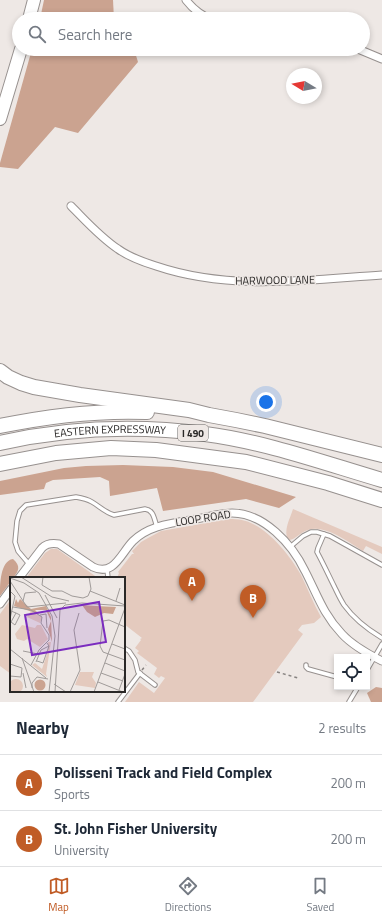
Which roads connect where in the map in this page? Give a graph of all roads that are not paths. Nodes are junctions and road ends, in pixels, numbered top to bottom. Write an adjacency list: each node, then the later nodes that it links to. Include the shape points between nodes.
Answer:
1 (34, 0): 3 (main road)
2 (186, 0): 4 (street)
3 (31, 12)
4 (197, 12)
5 (370, 54): 7 (street)
6 (19, 56): 8 (main road)
7 (382, 59)
8 (0, 119)
9 (71, 206): 10 (street, HARWOOD LANE, via 119,250 169,271 213,279 258,282)
10 (382, 275)
11 (0, 371): 12 (highway, via 8,377 34,387)
12 (209, 415): 13 (highway, via 95,412); 15 (highway)
13 (0, 426)
14 (0, 443): 17 (highway, EASTERN EXPRESSWAY / I 490, via 49,434 92,430 170,430 245,441)
15 (382, 455)
16 (0, 464): 18 (highway, EASTERN EXPRESSWAY / I 490, via 56,453 112,448 156,450 246,462)
17 (382, 480)
18 (382, 500)
19 (157, 526): 21 (street, LOOP ROAD, via 221,514 243,514 266,523); 22 (lane, via 150,510 114,515 84,498 26,505 20,511 17,521 15,542 18,551); 24 (street, LOOP ROAD, via 133,541 115,564)
20 (324, 534): 21 (lane, via 310,532); 23 (lane); 29 (lane, via 317,552 339,597 360,623)
21 (290, 547): 32 (street, LOOP ROAD, via 334,625 342,635)
22 (29, 564): 24 (street, via 45,546 54,543 65,546 98,570); 25 (street)
23 (382, 565)
24 (107, 569): 26 (lane)
25 (20, 577)
26 (108, 577)
27 (10, 590): 28 (street)
28 (0, 604)
29 (382, 638)
30 (382, 644): 32 (lane)
31 (125, 649): 36 (lane, via 135,660)
32 (374, 657): 33 (street, LOOP ROAD); 34 (lane)
33 (382, 662)
34 (370, 664)
35 (306, 665): 37 (lane, via 308,669)
36 (140, 673): 38 (lane); 40 (lane)
37 (334, 676)
38 (155, 685)
39 (356, 690): 41 (lane)
40 (118, 702)
41 (349, 702)

